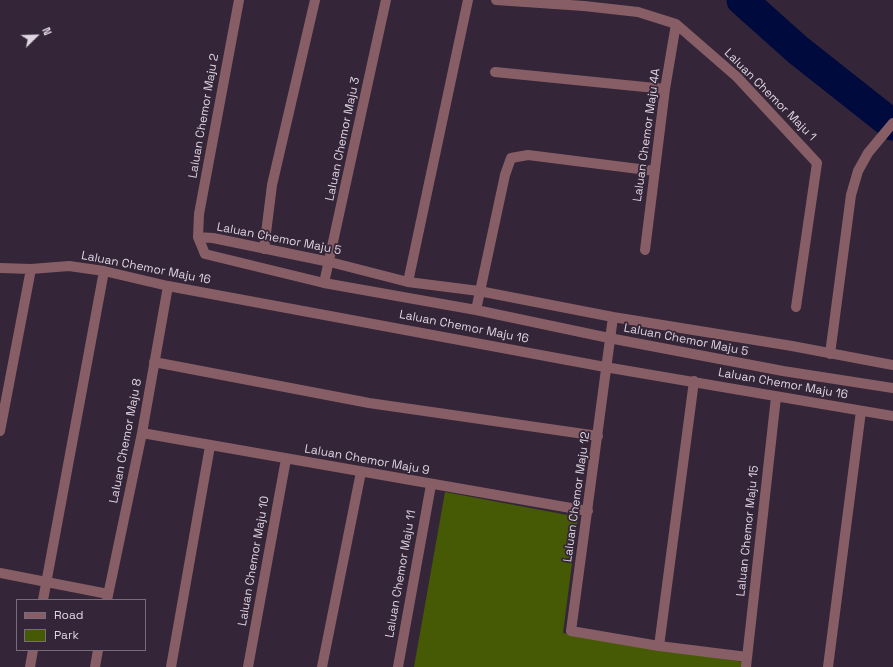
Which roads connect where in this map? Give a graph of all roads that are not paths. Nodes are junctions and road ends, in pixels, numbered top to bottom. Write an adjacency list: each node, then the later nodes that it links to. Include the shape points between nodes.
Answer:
1 (239, 0): 11 (street, Laluan Chemor Maju 2, via 199,214)
2 (315, 0): 12 (street, via 272,185)
3 (386, 0): 14 (street, Laluan Chemor Maju 3)
4 (468, 0): 19 (street)
5 (496, 0): 6 (street, Laluan Chemor Maju 1, via 638,12)
6 (676, 24): 8 (street, Laluan Chemor Maju 4A); 22 (street, Laluan Chemor Maju 1, via 738,77 817,163)
7 (496, 72): 8 (street)
8 (665, 89): 10 (street, Laluan Chemor Maju 4A)
9 (893, 123): 26 (street, via 868,152 858,171 851,195)
10 (654, 171): 13 (street, Laluan Chemor Maju 4A); 21 (street, via 528,155 511,158)
11 (198, 237): 12 (street, Laluan Chemor Maju 5); 18 (street, Laluan Chemor Maju 5, via 205,254)
12 (264, 248): 14 (street, Laluan Chemor Maju 5)
13 (645, 250)
14 (330, 262): 18 (street, Laluan Chemor Maju 3); 19 (street, Laluan Chemor Maju 5)
15 (0, 268): 16 (street, Laluan Chemor Maju 16)
16 (31, 269): 17 (street, Laluan Chemor Maju 16, via 69,266); 35 (street)
17 (104, 271): 20 (street, Laluan Chemor Maju 16); 44 (street)
18 (324, 282): 23 (street, Laluan Chemor Maju 5)
19 (408, 282): 21 (street, Laluan Chemor Maju 5)
20 (168, 286): 27 (street, Laluan Chemor Maju 8); 29 (street, Laluan Chemor Maju 16)
21 (479, 291): 23 (street); 24 (street, Laluan Chemor Maju 5)
22 (796, 306)
23 (476, 310): 25 (street, Laluan Chemor Maju 5)
24 (613, 316): 25 (street, Laluan Chemor Maju 12); 26 (street, Laluan Chemor Maju 5)
25 (609, 338): 29 (street, Laluan Chemor Maju 12); 31 (street, Laluan Chemor Maju 5, via 783,371)
26 (830, 354): 28 (street, Laluan Chemor Maju 5)
27 (154, 362): 36 (street, Laluan Chemor Maju 8); 37 (street, via 368,403)
28 (893, 365)
29 (605, 367): 30 (street, Laluan Chemor Maju 16); 37 (street, Laluan Chemor Maju 12)
30 (694, 381): 32 (street, Laluan Chemor Maju 16); 47 (street)
31 (893, 388)
32 (776, 397): 33 (street, Laluan Chemor Maju 16); 50 (street, Laluan Chemor Maju 15)
33 (861, 411): 34 (street, Laluan Chemor Maju 16); 57 (street)
34 (893, 416)
35 (0, 431)
36 (142, 434): 38 (street, Laluan Chemor Maju 9); 45 (street, Laluan Chemor Maju 8)
37 (598, 436): 42 (street, Laluan Chemor Maju 12)
38 (210, 446): 39 (street, Laluan Chemor Maju 9); 53 (street)
39 (286, 459): 40 (street, Laluan Chemor Maju 9); 54 (street, Laluan Chemor Maju 10)
40 (361, 472): 41 (street, Laluan Chemor Maju 9); 55 (street)
41 (431, 485): 42 (street, Laluan Chemor Maju 9); 56 (street, Laluan Chemor Maju 11)
42 (588, 511): 47 (street, Laluan Chemor Maju 12, via 571,631)
43 (0, 573): 44 (street)
44 (46, 582): 45 (street); 46 (street)
45 (108, 597)
46 (43, 599)
47 (659, 646): 50 (street)
48 (33, 651): 51 (street)
49 (98, 651): 52 (street)
50 (747, 662)
51 (30, 667)
52 (95, 667)
53 (171, 667)
54 (248, 667)
55 (322, 667)
56 (398, 667)
57 (828, 667)

